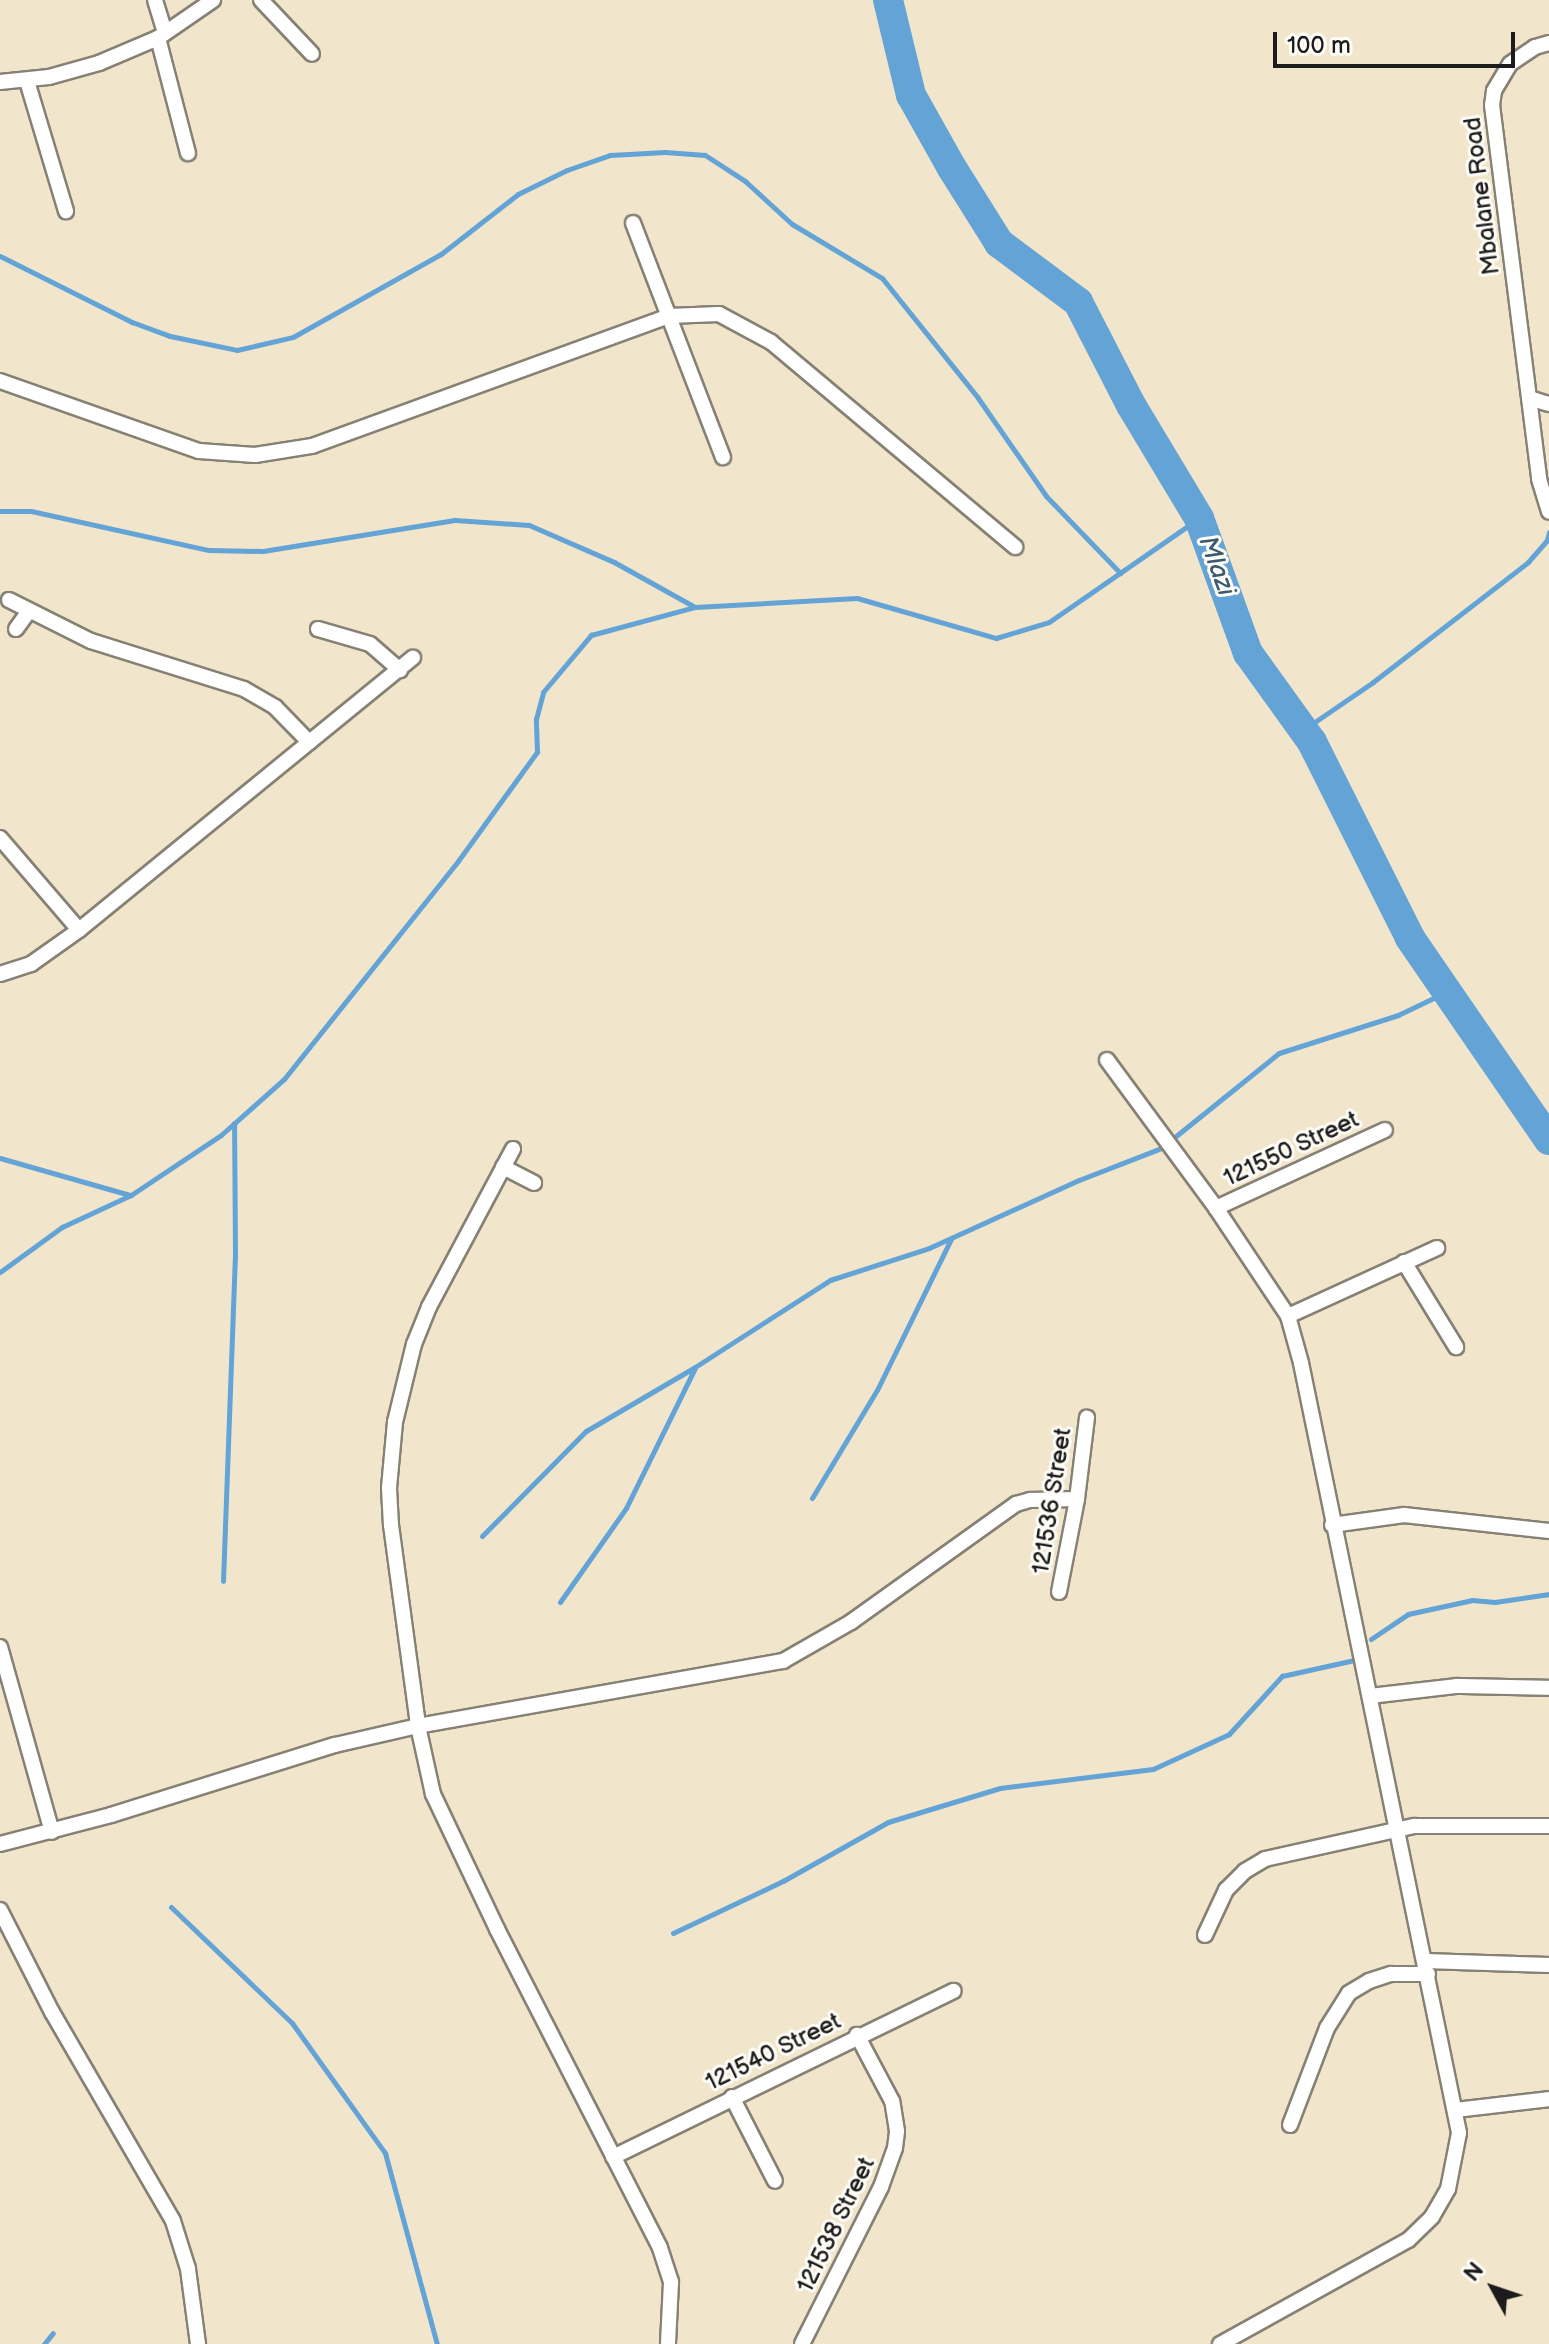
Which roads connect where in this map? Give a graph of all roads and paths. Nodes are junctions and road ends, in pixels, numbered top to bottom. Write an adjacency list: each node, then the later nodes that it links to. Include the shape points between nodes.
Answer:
1 (155, 0): 4 (street)
2 (213, 0): 4 (street)
3 (261, 0): 6 (street)
4 (161, 36): 7 (street, via 99,63); 9 (street)
5 (1549, 43): 14 (street, Mbalane Road, via 1510,64 1492,105)
6 (312, 54)
7 (27, 81): 8 (street); 10 (street)
8 (0, 82)
9 (188, 153)
10 (66, 211)
11 (633, 223): 12 (street)
12 (669, 316): 13 (street, via 312,446 255,455 199,451); 16 (street); 18 (street, via 719,314 756,331)
13 (0, 381)
14 (1529, 398): 15 (street); 17 (street, Mbalane Road, via 1539,479)
15 (1549, 404)
16 (723, 457)
17 (1549, 512)
18 (1015, 547)
19 (9, 600): 20 (street)
20 (29, 611): 21 (street); 25 (street, via 115,650 244,689 275,707)
21 (16, 629)
22 (318, 629): 24 (street, via 370,644)
23 (413, 658): 24 (street)
24 (400, 670): 25 (street)
25 (309, 742): 27 (street)
26 (0, 838): 27 (street)
27 (79, 930): 28 (street, via 31,964)
28 (0, 974)
29 (1107, 1060): 34 (street)
30 (1385, 1130): 34 (street, 121550 Street)
31 (513, 1149): 32 (street)
32 (503, 1167): 33 (street); 47 (street, via 429,1307 395,1422 391,1525)
33 (534, 1183)
34 (1216, 1208): 37 (street)
35 (1437, 1248): 36 (street)
36 (1404, 1262): 37 (street); 38 (street)
37 (1288, 1316): 41 (street)
38 (1456, 1347)
39 (1087, 1418): 40 (street, 121536 Street)
40 (1077, 1499): 43 (street, 121536 Street); 47 (street, via 1016,1504 851,1622 783,1661)
41 (1332, 1525): 42 (street, via 1404,1515); 46 (street)
42 (1549, 1531)
43 (1059, 1592)
44 (0, 1647): 50 (street)
45 (1549, 1688): 46 (street, via 1457,1686)
46 (1370, 1696): 49 (street)
47 (418, 1726): 50 (street, via 316,1750); 62 (street, via 440,1810)
48 (1549, 1826): 49 (street)
49 (1396, 1829): 53 (street, via 1255,1863 1226,1890); 55 (street)
50 (52, 1832): 51 (street)
51 (0, 1844)
52 (0, 1910): 64 (street, via 52,2012 173,2221 188,2269)
53 (1205, 1935)
54 (1549, 1965): 55 (street)
55 (1426, 1967): 60 (street); 61 (street, via 1378,1977 1349,1993 1330,2020)
56 (954, 1991): 57 (street, 121540 Street)
57 (857, 2035): 58 (street, 121540 Street); 66 (street, 121538 Street, via 892,2101 895,2148 881,2187)
58 (732, 2097): 62 (street, 121540 Street); 63 (street)
59 (1549, 2099): 60 (street)
60 (1456, 2110): 67 (street, via 1459,2146 1454,2173 1432,2217 1393,2250)
61 (1290, 2125)
62 (613, 2157): 65 (street, via 667,2268 672,2299)
63 (775, 2181)
64 (198, 2344)
65 (668, 2344)
66 (802, 2344)
67 (1220, 2344)

